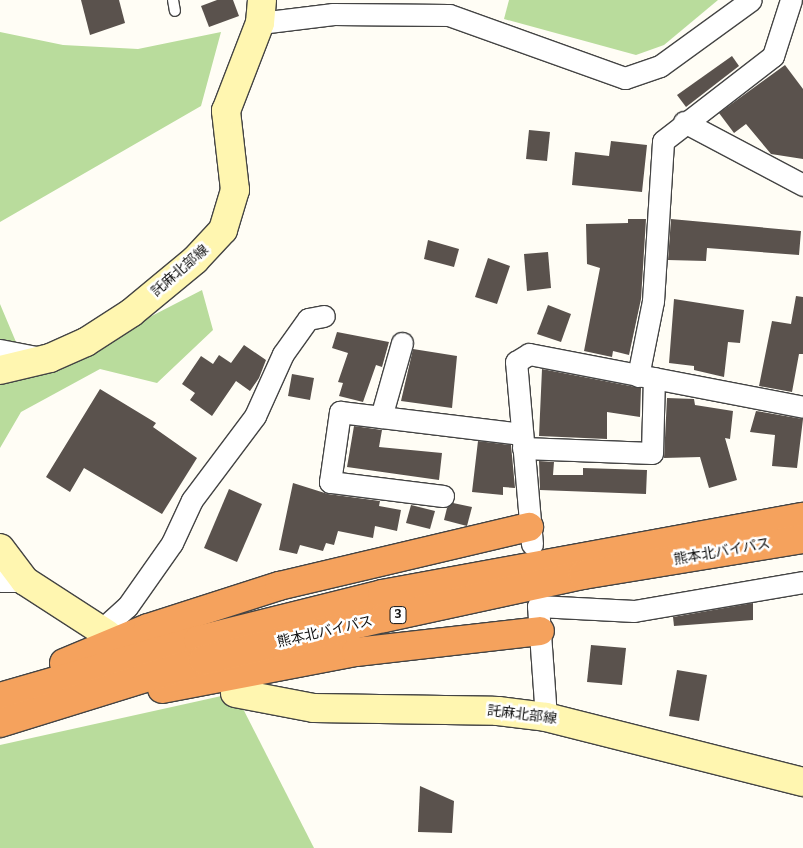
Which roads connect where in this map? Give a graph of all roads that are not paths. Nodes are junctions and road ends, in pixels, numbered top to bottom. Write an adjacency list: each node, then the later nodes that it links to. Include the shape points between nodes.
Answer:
1 (752, 0): 3 (street, via 660,66 625,78 449,15)
2 (791, 0): 4 (street, via 773,56)
3 (261, 12): 9 (main road, 託麻北部線, via 226,111 235,190 223,230 206,250 131,313 86,342)
4 (684, 122): 5 (street); 11 (street, via 663,141)
5 (803, 185)
6 (324, 316): 23 (street, via 308,319 282,354 255,416 192,500 172,543 127,607)
7 (402, 343): 13 (street)
8 (0, 350): 9 (street)
9 (50, 358): 10 (main road, 託麻北部線)
10 (0, 370)
11 (646, 377): 12 (street); 14 (street, via 652,453); 14 (street, via 529,354 516,362)
12 (803, 407)
13 (381, 417): 14 (street); 15 (street, via 340,412 330,482)
14 (522, 441): 17 (street)
15 (443, 496)
16 (797, 518): 26 (highway, 熊本北バイパス / 3, via 382,594 198,640)
17 (531, 535): 24 (highway, via 279,586 148,628)
18 (803, 539): 28 (highway, 熊本北バイパス / 3, via 583,575 384,618 203,660)
19 (0, 548): 20 (main road)
20 (12, 581): 23 (main road)
21 (803, 582): 22 (street, via 634,611 538,606)
22 (540, 631): 27 (street); 29 (highway, via 346,654 175,686)
23 (103, 633)
24 (0, 690)
25 (235, 693): 27 (main road, 託麻北部線, via 314,708 498,711)
26 (0, 697)
27 (546, 717): 30 (main road, 託麻北部線)
28 (0, 723)
29 (0, 730)
30 (803, 782)

